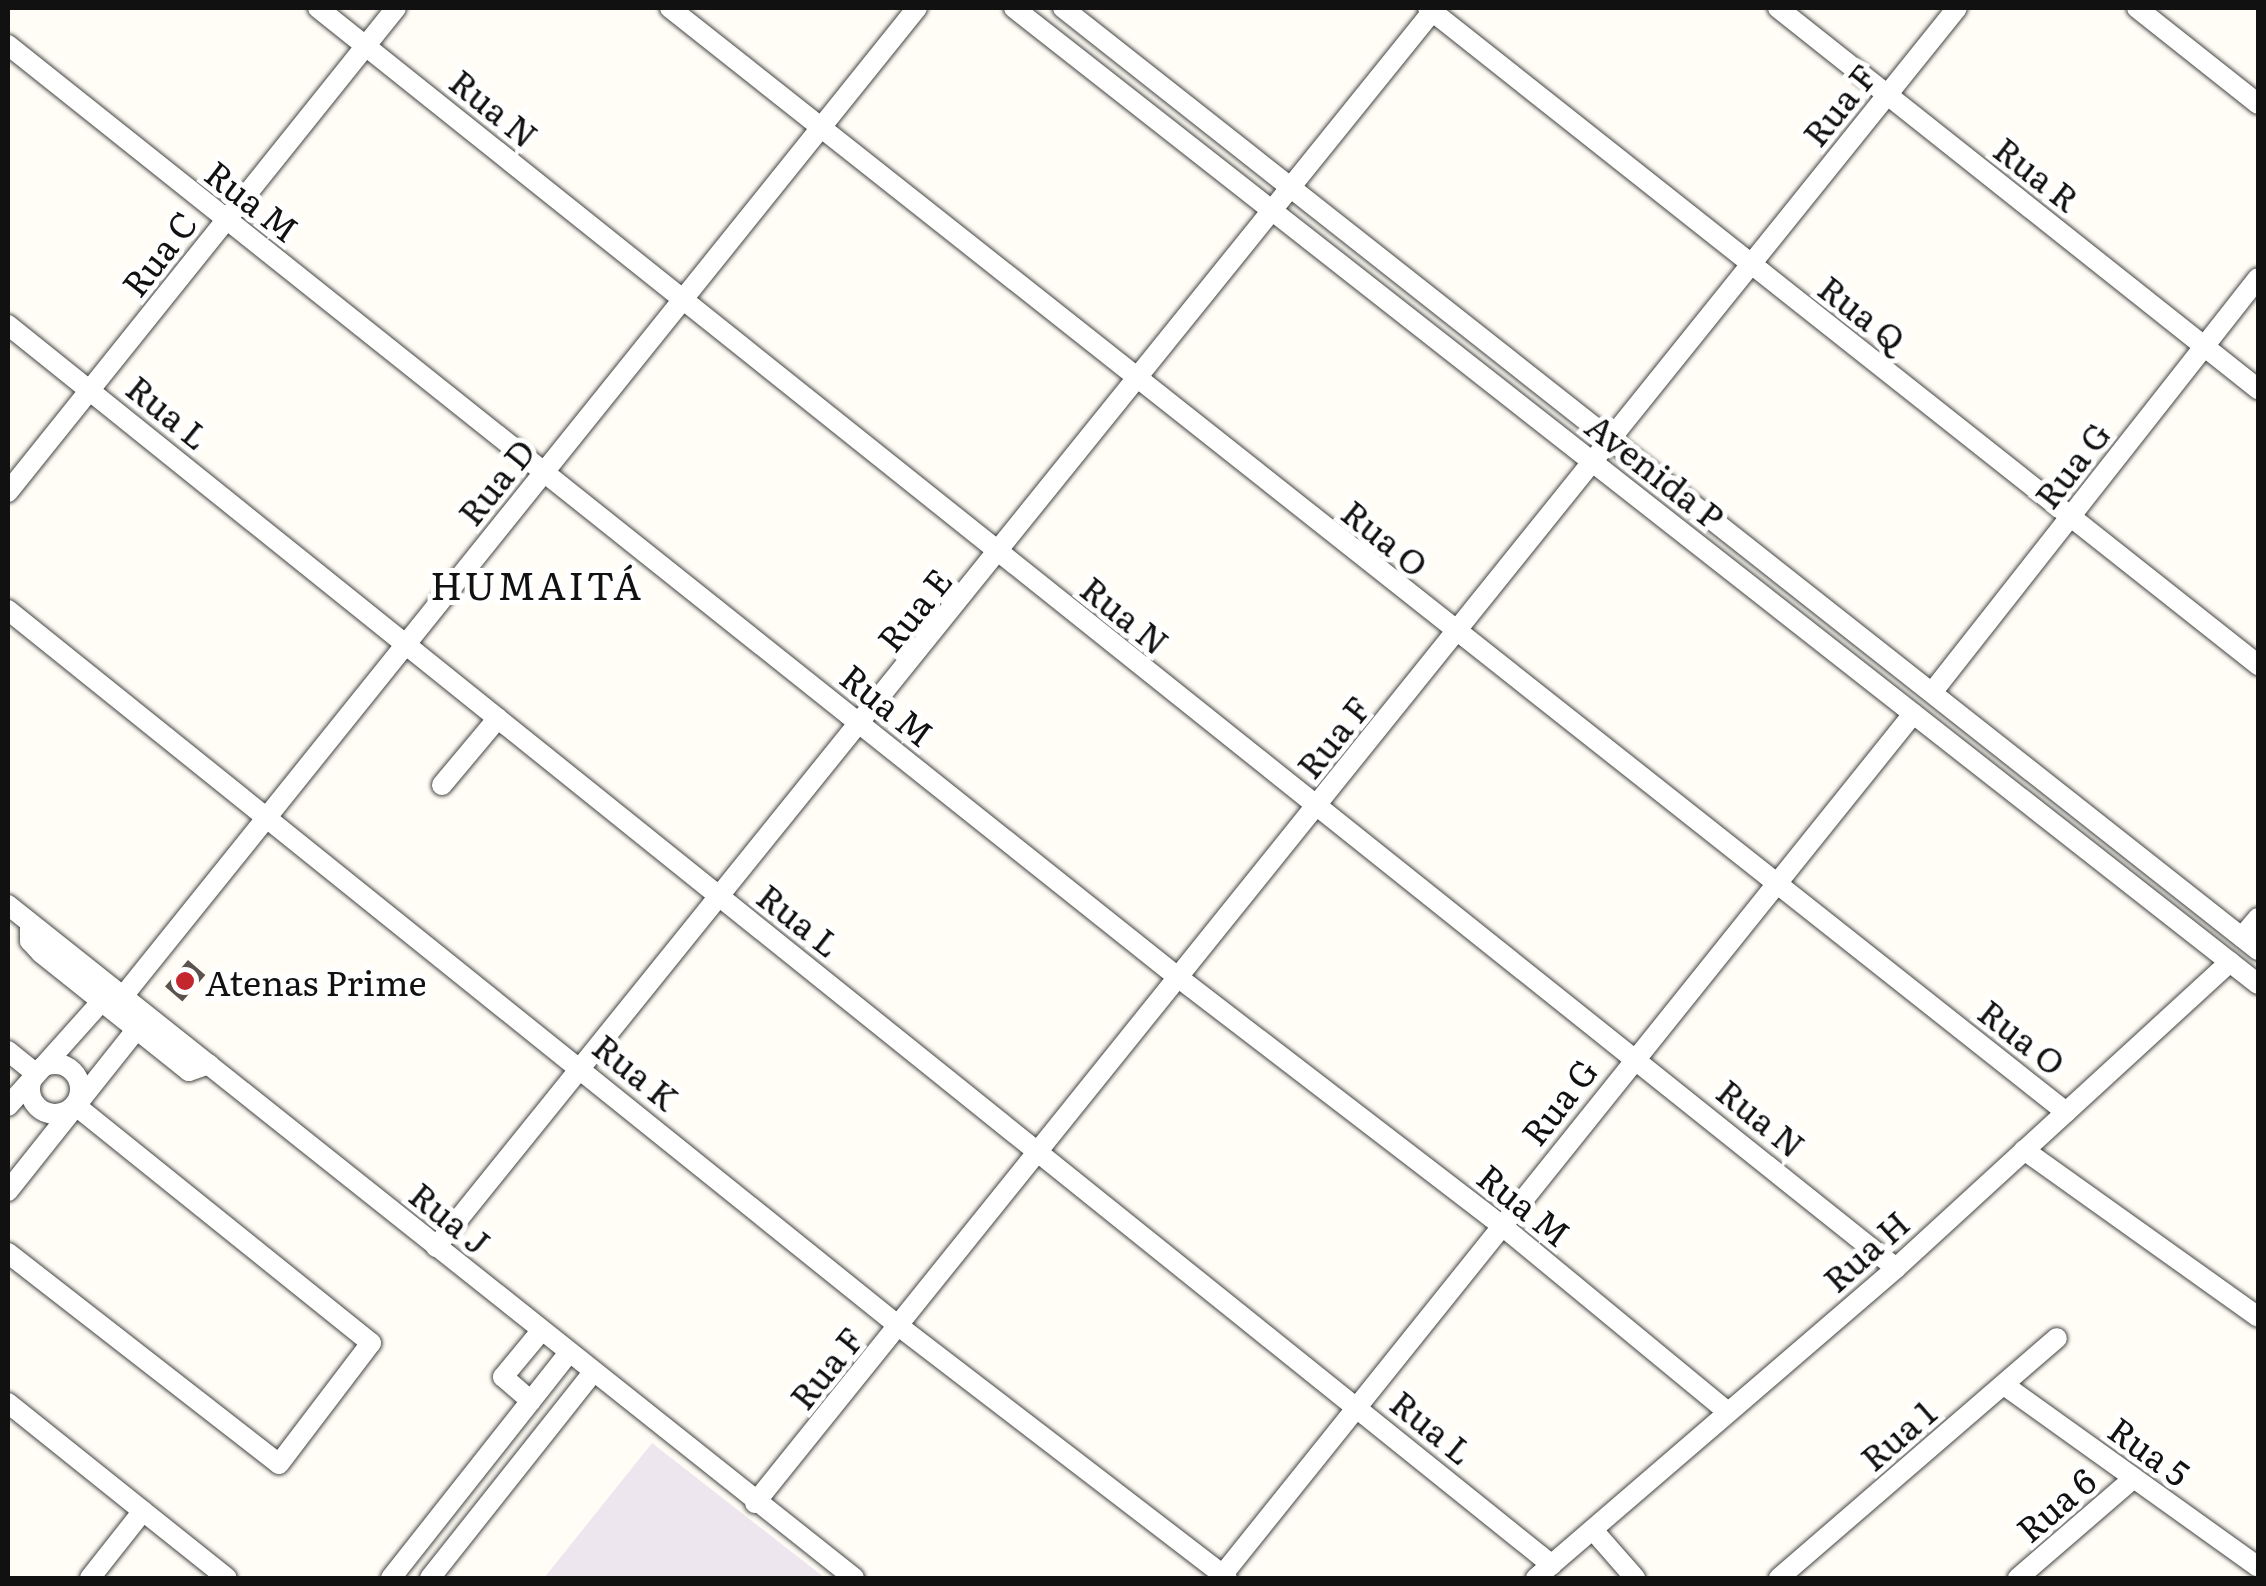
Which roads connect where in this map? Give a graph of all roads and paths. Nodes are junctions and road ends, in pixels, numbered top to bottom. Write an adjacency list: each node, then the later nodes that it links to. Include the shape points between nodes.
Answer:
1 (318, 8): 12 (street, Rua N)
2 (396, 8): 12 (street, Rua C)
3 (670, 8): 15 (street, Rua O)
4 (916, 8): 15 (street, Rua D)
5 (1014, 8): 17 (street, Avenida P)
6 (1063, 8): 16 (street, Avenida P)
7 (1778, 8): 13 (street, Rua R)
8 (1957, 8): 13 (street, Rua F)
9 (2137, 8): 14 (street)
10 (1432, 9): 16 (street, Rua E); 19 (street, Rua Q)
11 (8, 45): 18 (street, Rua M)
12 (366, 46): 18 (street, Rua C); 21 (street, Rua N)
13 (1886, 95): 19 (street, Rua F); 23 (street, Rua R)
14 (2258, 104)
15 (822, 128): 21 (street, Rua D); 24 (street, Rua O)
16 (1293, 188): 17 (street, Rua E); 27 (street, Avenida P)
17 (1271, 214): 24 (street, Rua E); 28 (street, Avenida P)
18 (226, 220): 26 (street, Rua C); 29 (street, Rua M)
19 (1751, 266): 27 (street, Rua F); 31 (street, Rua Q)
20 (2258, 278): 23 (street, Rua G)
21 (683, 298): 29 (street, Rua D); 32 (street, Rua N)
22 (8, 324): 26 (street, Rua L)
23 (2205, 347): 25 (street, Rua R); 31 (street, Rua G)
24 (1137, 378): 32 (street, Rua E); 34 (street, Rua O)
25 (2258, 389)
26 (91, 390): 30 (street, Rua C); 35 (street, Rua L)
27 (1613, 440): 28 (street, Rua F); 37 (street, Avenida P)
28 (1594, 463): 34 (street, Rua F); 38 (street, Avenida P)
29 (545, 470): 35 (street, Rua D); 40 (street, Rua M)
30 (8, 492)
31 (2071, 518): 36 (street, Rua Q); 37 (street, Rua G)
32 (999, 554): 40 (street, Rua E); 42 (street, Rua N)
33 (8, 610): 43 (street, Rua K)
34 (1455, 634): 42 (street, Rua F); 44 (street, Rua O)
35 (406, 643): 39 (street, Rua L); 43 (street, Rua D)
36 (2258, 666)
37 (1934, 690): 49 (street, Avenida P)
38 (1913, 714): 44 (street, Rua G); 50 (street, Avenida P)
39 (498, 718): 41 (street); 45 (street, Rua L)
40 (862, 725): 45 (street, Rua E); 51 (street, Rua M)
41 (442, 785)
42 (1316, 808): 51 (street, Rua F); 57 (street, Rua N)
43 (267, 817): 53 (street, Rua D); 59 (street, Rua K)
44 (1776, 881): 57 (street, Rua G); 63 (street, Rua O)
45 (723, 899): 59 (street, Rua E); 65 (street, Rua L)
46 (8, 905): 48 (street, Rua J)
47 (2258, 918): 49 (street)
48 (30, 923): 53 (street, Rua J); 54 (street, via 30,941 41,953)
49 (2250, 943)
50 (2230, 962): 52 (street, Avenida P); 63 (street, Rua H)
51 (1179, 978): 65 (street, Rua F); 67 (street, Rua M)
52 (2258, 984)
53 (124, 995): 58 (street, Rua J)
54 (102, 1001): 55 (street); 60 (street)
55 (137, 1029): 58 (street, via 189,1071); 61 (street)
56 (8, 1051): 60 (street)
57 (1635, 1055): 67 (street, Rua G); 70 (street, Rua N)
58 (209, 1064): 68 (street, Rua J)
59 (582, 1068): 68 (street, Rua E); 72 (street, Rua K)
60 (35, 1073): 61 (street, via 30,1090 36,1106 60,1114); 61 (street, via 48,1064 71,1069 81,1090); 62 (street)
61 (75, 1105): 66 (street); 69 (street, via 371,1343 279,1464)
62 (8, 1106)
63 (2066, 1112): 64 (street, Rua H)
64 (2024, 1150): 70 (street, Rua H); 71 (street)
65 (1040, 1152): 72 (street, Rua F); 79 (street, Rua L)
66 (8, 1191)
67 (1501, 1226): 79 (street, Rua G); 81 (street, Rua M)
68 (436, 1247): 73 (street, Rua J)
69 (8, 1252)
70 (1896, 1268): 81 (street, Rua H)
71 (2258, 1317)
72 (900, 1327): 83 (street, Rua F); 88 (street, Rua K)
73 (542, 1331): 75 (street, Rua J); 78 (street, via 503,1377)
74 (2057, 1338): 77 (street, Rua 1)
75 (568, 1353): 76 (street, Rua J); 78 (street)
76 (593, 1372): 83 (street, Rua J); 92 (street)
77 (2004, 1385): 82 (street, Rua 5); 95 (street, Rua 1)
78 (531, 1401): 91 (street)
79 (1358, 1406): 87 (street, Rua L); 88 (street, Rua G)
80 (10, 1411): 84 (street)
81 (1728, 1412): 85 (street, Rua H)
82 (2134, 1478): 86 (street, Rua 5); 96 (street, Rua 6)
83 (755, 1503): 93 (street, Rua J)
84 (143, 1511): 89 (street); 90 (street)
85 (1593, 1530): 87 (street, Rua H); 94 (street)
86 (2258, 1567)
87 (1544, 1572)
88 (1223, 1577)
89 (90, 1578)
90 (227, 1578)
91 (390, 1578)
92 (430, 1578)
93 (854, 1578)
94 (1635, 1578)
95 (1779, 1578)
96 (2018, 1578)

